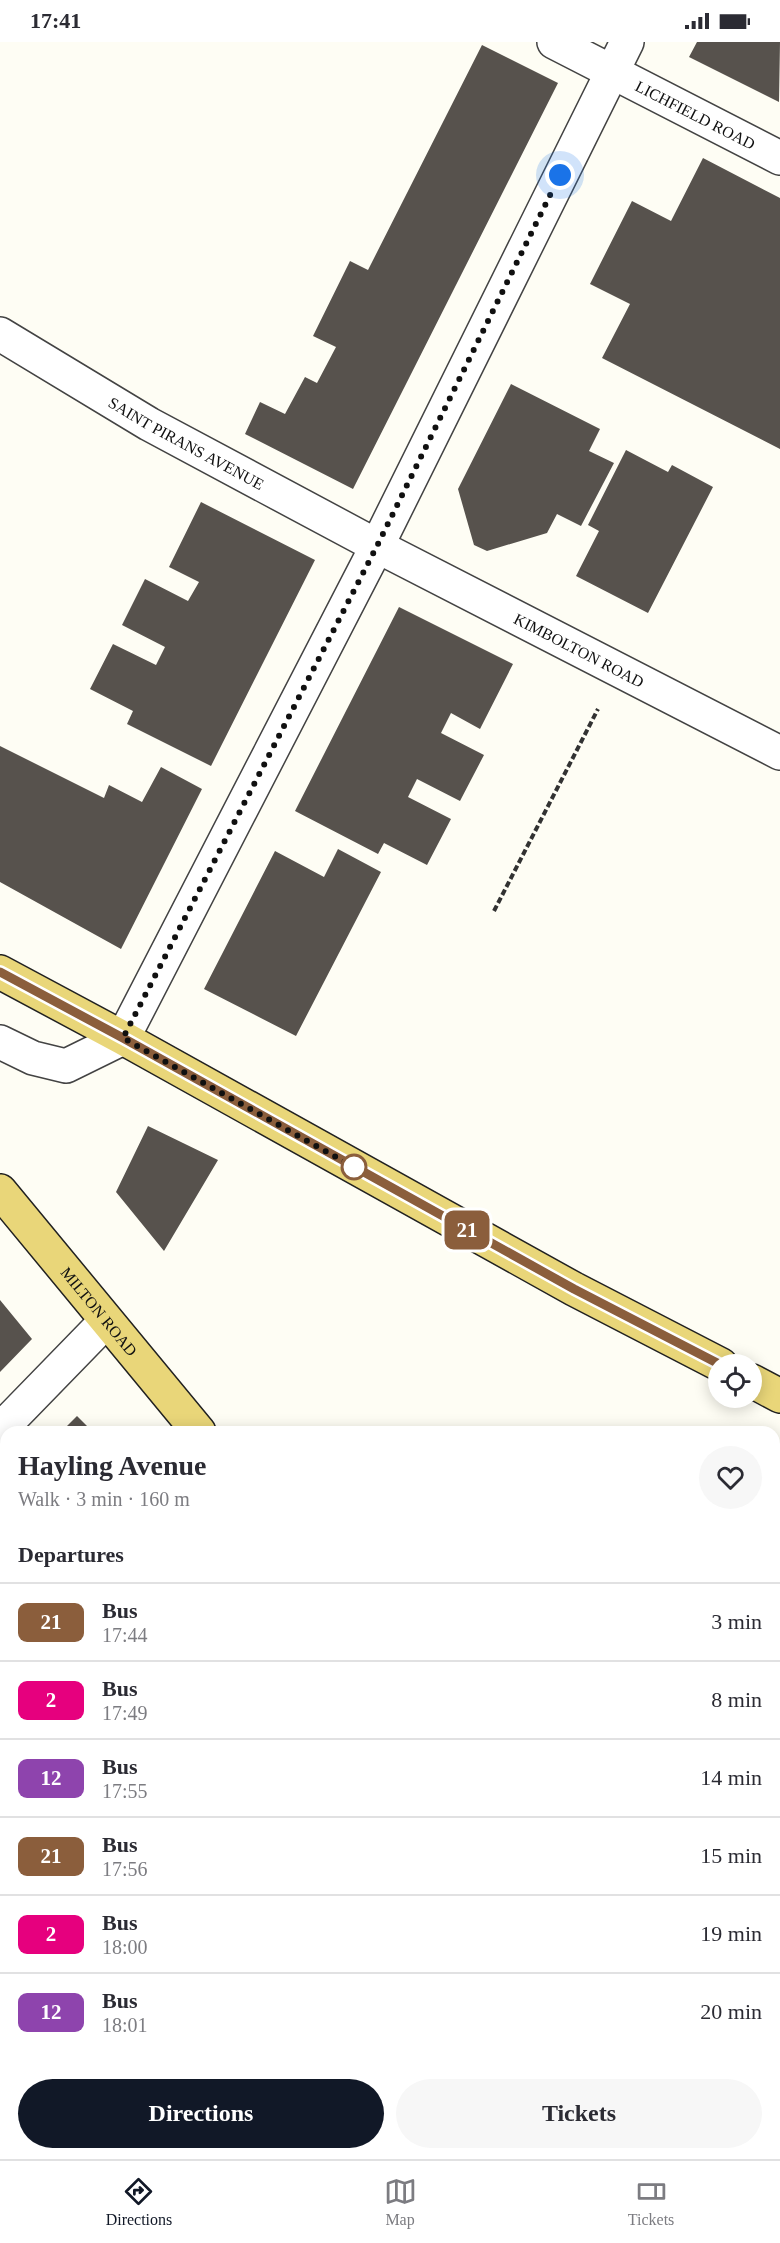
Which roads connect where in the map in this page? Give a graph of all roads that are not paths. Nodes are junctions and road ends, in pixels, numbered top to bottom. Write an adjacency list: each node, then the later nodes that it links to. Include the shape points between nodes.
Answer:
1 (554, 42): 3 (street, LICHFIELD ROAD)
2 (627, 42): 3 (street)
3 (611, 72): 4 (street, LICHFIELD ROAD); 6 (street)
4 (780, 158)
5 (0, 334): 6 (street, SAINT PIRANS AVENUE, via 149,423)
6 (377, 546): 7 (street, KIMBOLTON ROAD); 9 (street)
7 (780, 753)
8 (2, 977): 9 (main road)
9 (123, 1038): 10 (street, via 66,1066 33,1058); 13 (main road, via 574,1289)
10 (0, 1042)
11 (0, 1191): 12 (main road, MILTON ROAD)
12 (106, 1321): 16 (street); 17 (main road, MILTON ROAD)
13 (708, 1358)
14 (762, 1386): 15 (main road)
15 (780, 1396)
16 (4, 1426)
17 (194, 1426)

